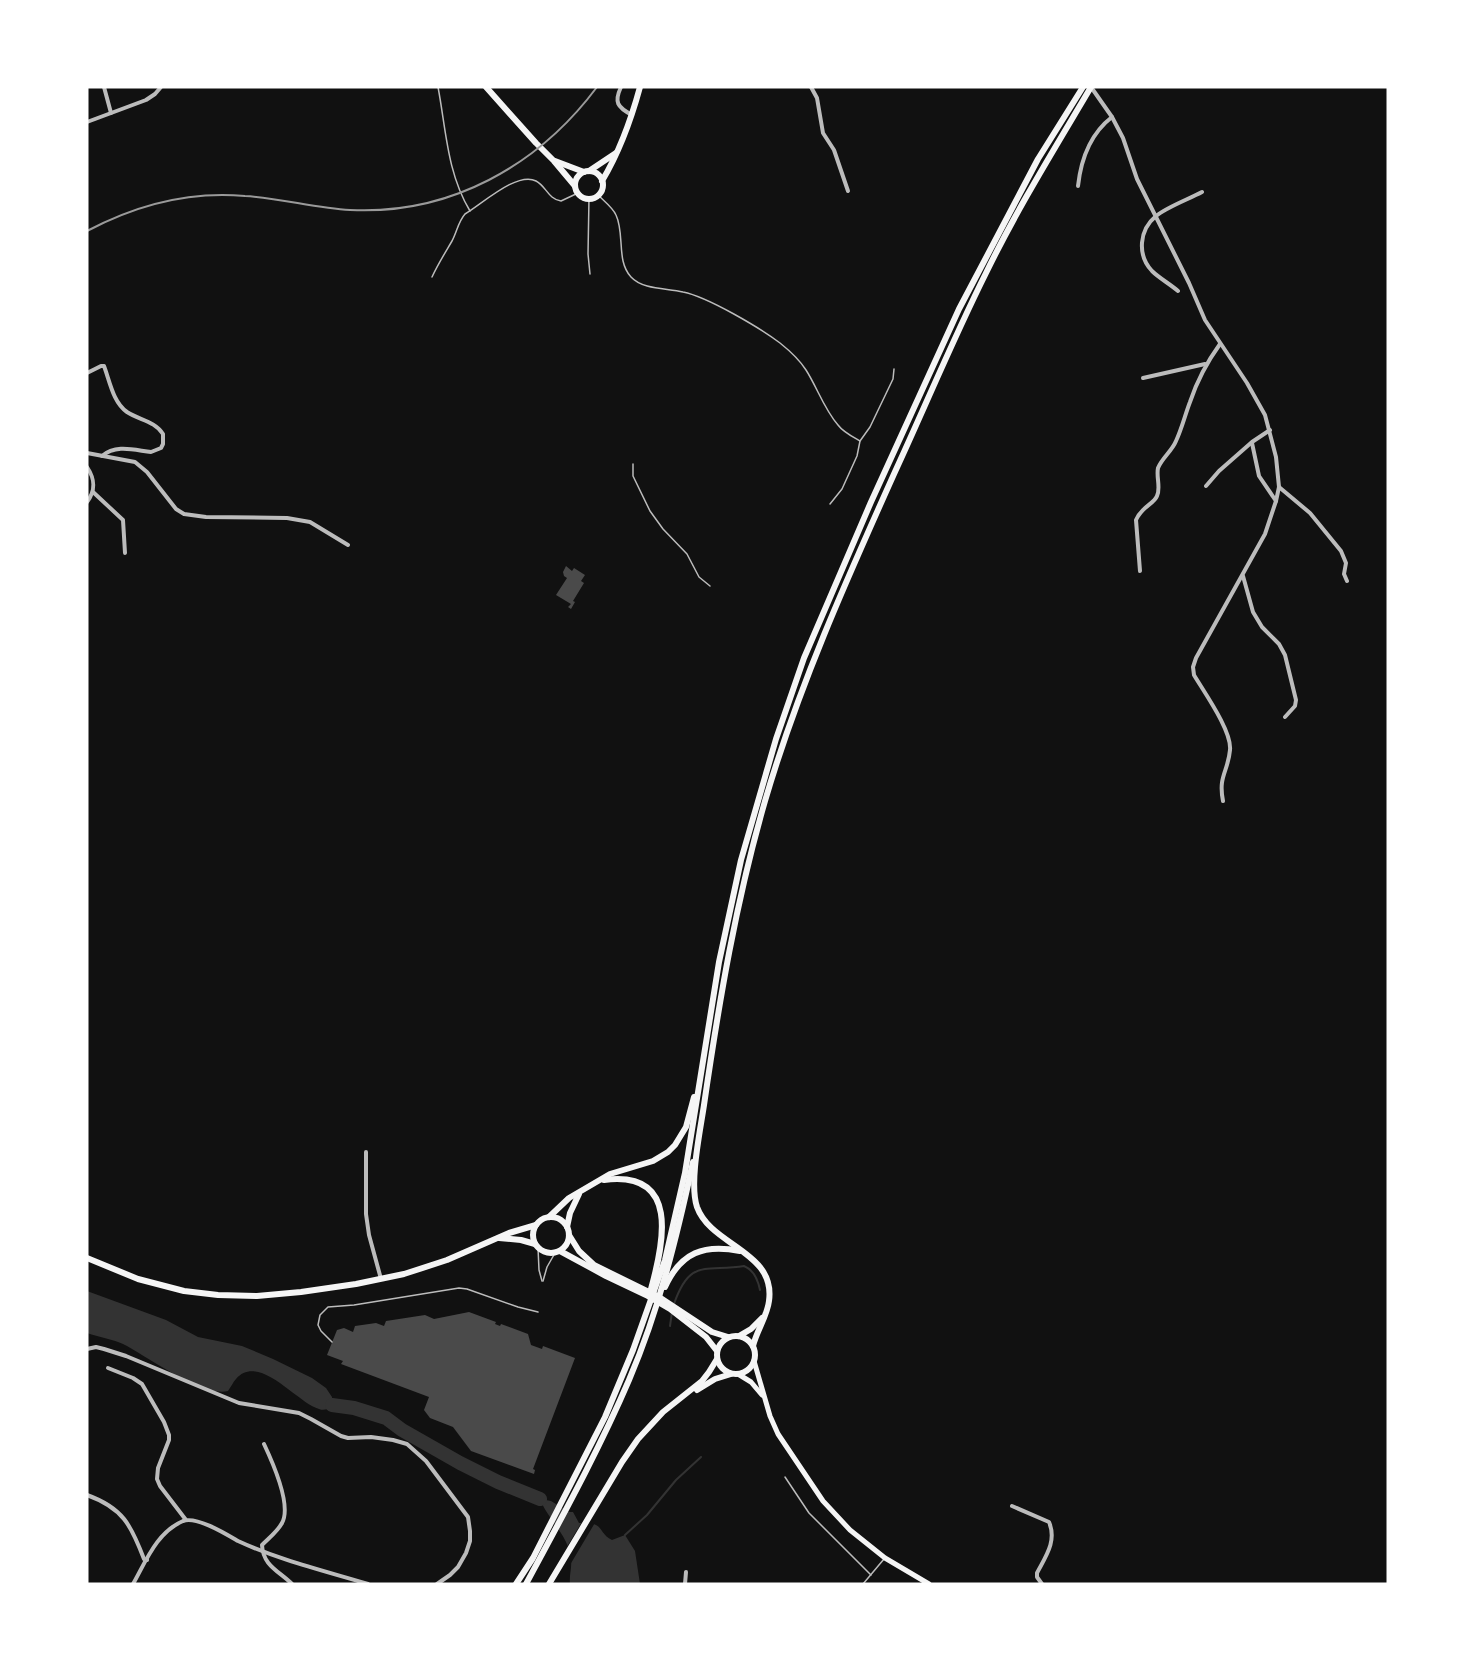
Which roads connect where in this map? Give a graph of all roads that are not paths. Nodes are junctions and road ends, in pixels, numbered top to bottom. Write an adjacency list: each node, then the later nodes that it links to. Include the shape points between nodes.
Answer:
1 (104, 87): 10 (street)
2 (160, 87): 10 (street, via 146,100)
3 (438, 87): 24 (lane, via 448,153)
4 (486, 87): 15 (main road)
5 (621, 87): 11 (street, via 618,105)
6 (640, 87): 11 (main road)
7 (811, 87): 20 (street, via 817,98 823,133 834,150)
8 (1083, 87): 55 (main road, via 1038,159 959,309 804,658 741,860)
9 (1091, 87): 12 (street); 56 (main road, via 986,273 812,663 783,741 744,881 726,963)
10 (111, 113): 13 (street)
11 (632, 115): 14 (main road)
12 (1112, 117): 18 (street, via 1093,135); 25 (street)
13 (87, 122)
14 (616, 153): 16 (main road); 17 (main road)
15 (554, 161): 16 (main road); 19 (main road)
16 (586, 171): 17 (main road, via 597,174); 19 (main road, via 577,178)
17 (602, 181): 22 (main road)
18 (1078, 186)
19 (576, 190): 23 (main road); 24 (lane, via 561,201 551,197 538,182 522,180)
20 (848, 191)
21 (1202, 192): 25 (street)
22 (598, 195): 23 (main road); 35 (lane, via 616,214 625,265 632,279 703,299 779,342 806,369 839,428)
23 (589, 198): 26 (lane)
24 (470, 211): 27 (lane, via 461,218)
25 (1156, 216): 28 (street, via 1142,235 1142,249 1153,272); 29 (street, via 1204,320)
26 (590, 274)
27 (432, 277)
28 (1178, 291)
29 (1220, 344): 30 (street); 34 (street, via 1257,398)
30 (1206, 364): 33 (street); 49 (street, via 1181,431 1158,468 1156,499 1136,519)
31 (894, 369): 35 (lane, via 893,379)
32 (87, 373): 38 (street, via 104,366 118,403 163,434 164,444 156,451 121,448 109,450)
33 (1143, 378)
34 (1270, 430): 36 (street); 42 (street)
35 (860, 441): 46 (lane, via 842,489)
36 (1252, 442): 41 (street); 44 (street, via 1259,476)
37 (87, 453): 38 (street)
38 (101, 457): 47 (street, via 140,465 184,514 310,522)
39 (633, 464): 52 (lane, via 633,477 650,511)
40 (87, 467): 43 (street)
41 (1206, 486)
42 (1279, 487): 44 (street); 51 (street, via 1311,513 1341,551)
43 (93, 492): 45 (street); 48 (street, via 123,520)
44 (1276, 501): 50 (street, via 1265,534)
45 (87, 502)
46 (830, 504)
47 (348, 545)
48 (124, 553)
49 (1140, 571)
50 (1243, 575): 53 (street, via 1253,612 1285,654 1296,700); 54 (street, via 1193,667 1230,746 1220,789)
51 (1347, 581)
52 (710, 586)
53 (1285, 717)
54 (1223, 801)
55 (702, 1061): 58 (main road, via 686,1127 675,1145 653,1161); 74 (main road, via 678,1208)
56 (701, 1123): 66 (main road, via 693,1186 698,1209 708,1226); 72 (main road, via 678,1232)
57 (366, 1152): 69 (street, via 366,1214)
58 (601, 1180): 59 (main road); 74 (main road, via 620,1178 639,1183 653,1194 661,1210 663,1233)
59 (579, 1193): 60 (main road); 62 (main road)
60 (549, 1217): 61 (main road); 62 (main road, via 560,1219)
61 (536, 1225): 64 (main road); 65 (main road)
62 (567, 1227): 63 (main road)
63 (570, 1235): 67 (main road, via 567,1245); 70 (main road, via 588,1260)
64 (498, 1238): 65 (main road); 69 (main road, via 429,1267)
65 (536, 1246): 67 (main road, via 545,1252); 67 (lane, via 542,1281)
66 (741, 1251): 72 (main road, via 714,1248 686,1258 669,1278); 73 (main road, via 759,1264 766,1277 770,1294)
67 (557, 1252): 70 (main road)
68 (87, 1258): 69 (main road, via 138,1279 184,1291 235,1296 295,1293)
69 (381, 1279)
70 (618, 1279): 75 (main road)
71 (538, 1312): 78 (lane, via 459,1288 328,1307 320,1315 318,1325)
72 (654, 1312): 90 (main road, via 628,1380)
73 (765, 1316): 76 (main road); 79 (main road)
74 (645, 1319): 90 (main road)
75 (690, 1321): 77 (main road); 81 (main road)
76 (739, 1336): 77 (main road); 79 (main road)
77 (728, 1337): 81 (main road)
78 (332, 1342)
79 (753, 1346): 83 (main road)
80 (87, 1349): 103 (street, via 96,1347 112,1352 239,1403 299,1413 340,1437 371,1437 407,1444 426,1461 468,1516 470,1540 466,1553 458,1567)
81 (717, 1351): 82 (main road)
82 (717, 1359): 85 (main road, via 721,1368); 89 (main road, via 702,1381 644,1432)
83 (754, 1361): 85 (main road, via 748,1370); 86 (main road)
84 (108, 1368): 93 (street, via 142,1384 164,1422 169,1440 158,1479)
85 (734, 1374): 86 (main road, via 751,1382); 89 (main road, via 700,1387 665,1415)
86 (765, 1398): 96 (main road, via 778,1434 816,1492 836,1517)
87 (264, 1444): 95 (street, via 278,1473 284,1512 282,1523)
88 (785, 1477): 99 (lane, via 809,1513)
89 (612, 1483): 106 (main road)
90 (575, 1486): 94 (main road)
91 (87, 1495): 97 (street, via 108,1504 125,1520)
92 (1012, 1506): 110 (street, via 1051,1526 1053,1543 1037,1573)
93 (186, 1520): 95 (street, via 200,1522); 97 (street, via 166,1531)
94 (547, 1539): 104 (main road); 105 (main road)
95 (262, 1550): 101 (street, via 271,1567); 102 (street)
96 (885, 1558): 99 (lane); 109 (main road)
97 (147, 1560): 100 (street)
98 (686, 1572): 107 (street)
99 (871, 1575): 108 (lane)
100 (133, 1584)
101 (292, 1584)
102 (368, 1584)
103 (437, 1584)
104 (516, 1584)
105 (526, 1584)
106 (551, 1584)
107 (685, 1584)
108 (863, 1584)
109 (929, 1584)
110 (1042, 1584)

